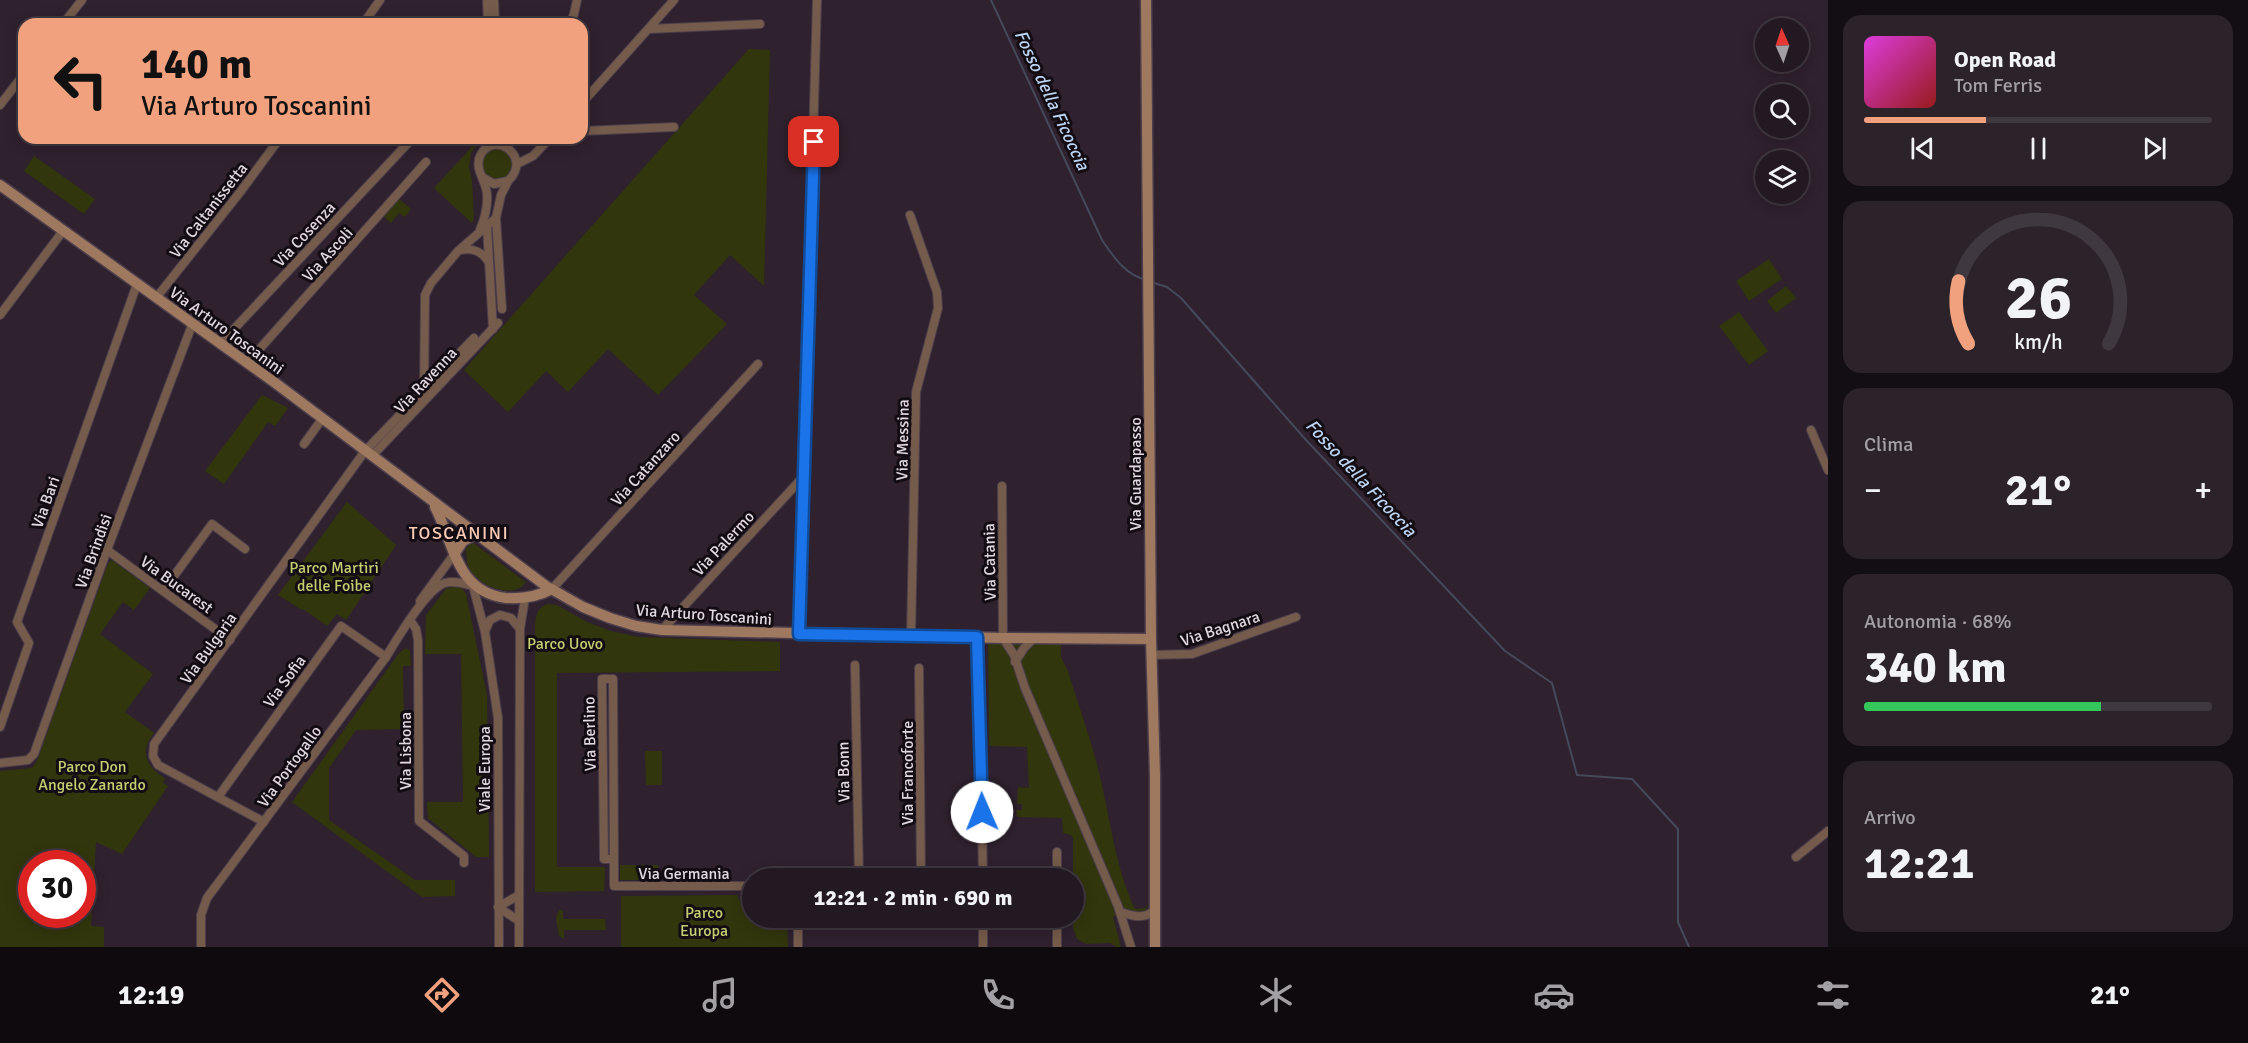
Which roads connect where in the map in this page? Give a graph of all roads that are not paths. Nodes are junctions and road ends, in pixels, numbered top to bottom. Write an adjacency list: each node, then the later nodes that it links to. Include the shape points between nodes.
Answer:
1 (82, 0): 9 (street)
2 (380, 0): 10 (street)
3 (487, 0): 11 (street)
4 (494, 0): 12 (street)
5 (577, 0): 13 (street)
6 (674, 0): 15 (street)
7 (818, 0): 56 (street)
8 (1146, 0): 79 (street, Via Guardapasso)
9 (68, 18)
10 (367, 18)
11 (488, 18)
12 (495, 18)
13 (572, 18)
14 (760, 24): 15 (street)
15 (649, 28): 17 (street)
16 (18, 82): 18 (street)
17 (588, 96)
18 (0, 105)
19 (674, 128): 20 (street)
20 (588, 131)
21 (276, 144): 42 (street, Via Caltanissetta)
22 (407, 144): 47 (street, Via Cosenza)
23 (489, 144): 27 (street)
24 (504, 144): 26 (street)
25 (544, 144): 29 (street)
26 (506, 147): 27 (street); 29 (street)
27 (487, 148): 30 (street, via 478,164)
28 (426, 162): 48 (street, Via Ascoli)
29 (517, 164): 31 (street)
30 (482, 177): 31 (street, via 494,184); 35 (street, via 487,194)
31 (508, 181): 34 (street)
32 (0, 185): 36 (street, Via Arturo Toscanini)
33 (910, 215): 75 (street, Via Messina, via 939,308 916,392)
34 (496, 218): 35 (street); 41 (street)
35 (483, 229): 37 (street); 38 (street)
36 (63, 231): 39 (street, Via Arturo Toscanini); 44 (street)
37 (458, 251): 38 (street, via 476,250); 50 (street, via 424,295)
38 (489, 262): 40 (street)
39 (137, 284): 42 (street, Via Arturo Toscanini); 86 (street, Via Bari, via 17,622 29,643)
40 (490, 293): 41 (street); 54 (street, Via Ravenna, via 495,326)
41 (501, 293): 43 (street)
42 (156, 298): 45 (street, Via Arturo Toscanini)
43 (502, 309)
44 (0, 315)
45 (192, 325): 47 (street, Via Arturo Toscanini); 61 (street, Via Brindisi)
46 (474, 338): 50 (street)
47 (220, 344): 48 (street, Via Arturo Toscanini)
48 (248, 363): 51 (street, Via Arturo Toscanini)
49 (758, 364): 65 (street, Via Catanzaro)
50 (424, 391): 54 (street)
51 (322, 419): 53 (street); 54 (street, Via Arturo Toscanini)
52 (1810, 430): 55 (street)
53 (304, 444)
54 (368, 454): 58 (street, Via Arturo Toscanini); 80 (street, Via Bulgaria)
55 (1828, 470)
56 (805, 475): 72 (street, Via Palermo); 74 (street)
57 (1002, 486): 77 (street, Via Catania)
58 (433, 502): 59 (street, Via Arturo Toscanini); 62 (street, Via Arturo Toscanini)
59 (476, 534): 62 (street); 63 (street, Via Arturo Toscanini)
60 (245, 549): 66 (street, via 212,524)
61 (107, 550): 66 (street, Via Bucarest); 87 (street, Via Brindisi, via 34,754 27,760)
62 (455, 553): 64 (street, Via Arturo Toscanini); 68 (street, Via Portogallo, via 420,599)
63 (534, 578): 65 (street, Via Arturo Toscanini); 67 (street)
64 (473, 586): 67 (street, via 496,596); 68 (street, Via Portogallo, via 444,583); 73 (street, Viale Europa)
65 (552, 589): 67 (street); 72 (street, Via Arturo Toscanini, via 610,618)
66 (163, 591): 80 (street, Via Bucarest)
67 (525, 598): 71 (street)
68 (419, 608): 70 (street, Via Portogallo)
69 (1296, 616): 81 (street, Via Bagnara, via 1192,654)
70 (410, 620): 82 (street, Via Portogallo); 94 (street, Via Lisbona, via 418,640 419,821 464,856)
71 (520, 629): 73 (street, via 511,618 500,615 490,620); 101 (street)
72 (662, 630): 74 (street, Via Arturo Toscanini)
73 (485, 632): 102 (street, Viale Europa, via 498,718)
74 (799, 634): 75 (street, Via Arturo Toscanini)
75 (911, 636): 76 (street, Via Arturo Toscanini)
76 (977, 637): 77 (street, Via Arturo Toscanini); 97 (street)
77 (1004, 638): 78 (street, Via Arturo Toscanini); 83 (street)
78 (1034, 638): 79 (street, Via Arturo Toscanini); 83 (street)
79 (1151, 639): 81 (street, Via Guardapasso)
80 (230, 640): 88 (street, Via Bulgaria, via 152,750 158,765)
81 (1151, 655): 103 (street, Via Guardapasso)
82 (386, 657): 88 (street, Via Sofia, via 341,626); 89 (street, Via Portogallo)
83 (1015, 662): 104 (street)
84 (855, 665): 95 (street, Via Bonn)
85 (920, 668): 96 (street, Via Francoforte)
86 (0, 727)
87 (0, 763)
88 (218, 797): 89 (street, Via Bulgaria)
89 (264, 822): 109 (street, Via Portogallo, via 202,907)
90 (1828, 831): 92 (street)
91 (1057, 852): 98 (street)
92 (1796, 857)
93 (614, 859): 93 (street, Via Berlino, via 613,679 602,680 604,859); 99 (street, Via Berlino)
94 (464, 863)
95 (859, 868)
96 (921, 868)
97 (983, 868)
98 (1057, 868)
99 (614, 886): 100 (street, Via Germania)
100 (742, 886)
101 (519, 895): 102 (street); 105 (street)
102 (498, 907): 105 (street); 110 (street, Viale Europa)
103 (1155, 910): 104 (street, via 1141,917); 116 (street, Via Guardapasso)
104 (1120, 912): 115 (street)
105 (519, 921): 111 (street)
106 (798, 928): 112 (street)
107 (983, 928): 113 (street)
108 (1057, 928): 114 (street)
109 (201, 947)
110 (499, 947)
111 (519, 947)
112 (798, 947)
113 (983, 947)
114 (1057, 947)
115 (1131, 947)
116 (1155, 947)

